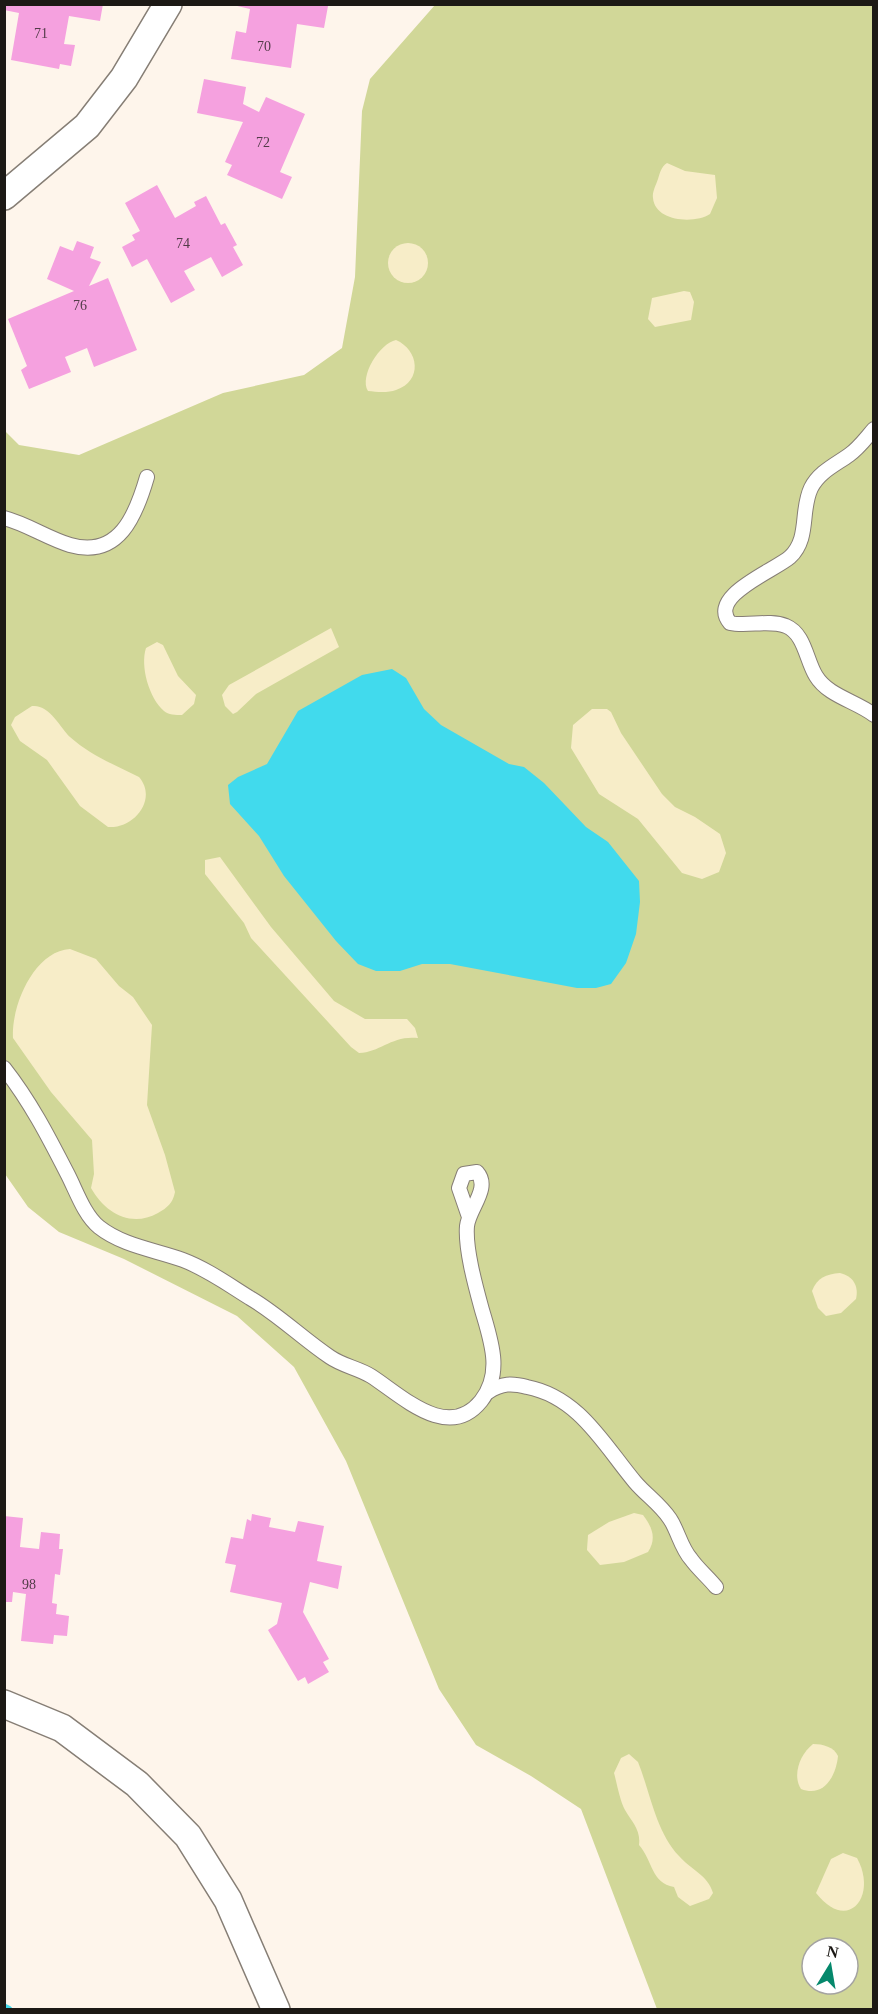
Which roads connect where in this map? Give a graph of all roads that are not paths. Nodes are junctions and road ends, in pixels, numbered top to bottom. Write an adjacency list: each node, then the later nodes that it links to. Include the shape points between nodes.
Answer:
1 (168, 4): 2 (street, via 124,78 87,126)
2 (4, 196)
3 (873, 429): 6 (lane, via 861,444 818,477 811,488 797,549 727,601 725,618 730,623 787,626 798,634 810,665 825,687)
4 (147, 477): 5 (lane, via 127,526 106,544 91,548 68,544)
5 (4, 518)
6 (873, 715)
7 (4, 1068): 9 (lane, via 35,1112 98,1226 202,1269 267,1308 331,1358 369,1375 409,1404 432,1414 447,1418 463,1415)
8 (466, 1195): 9 (lane, via 467,1239 494,1359)
9 (488, 1392): 10 (lane, via 500,1384 531,1387 549,1393 579,1414 640,1488 660,1506 690,1559)
10 (716, 1587)
11 (4, 1704): 12 (street, via 62,1728 137,1784 188,1836 228,1900)
12 (276, 2010)

